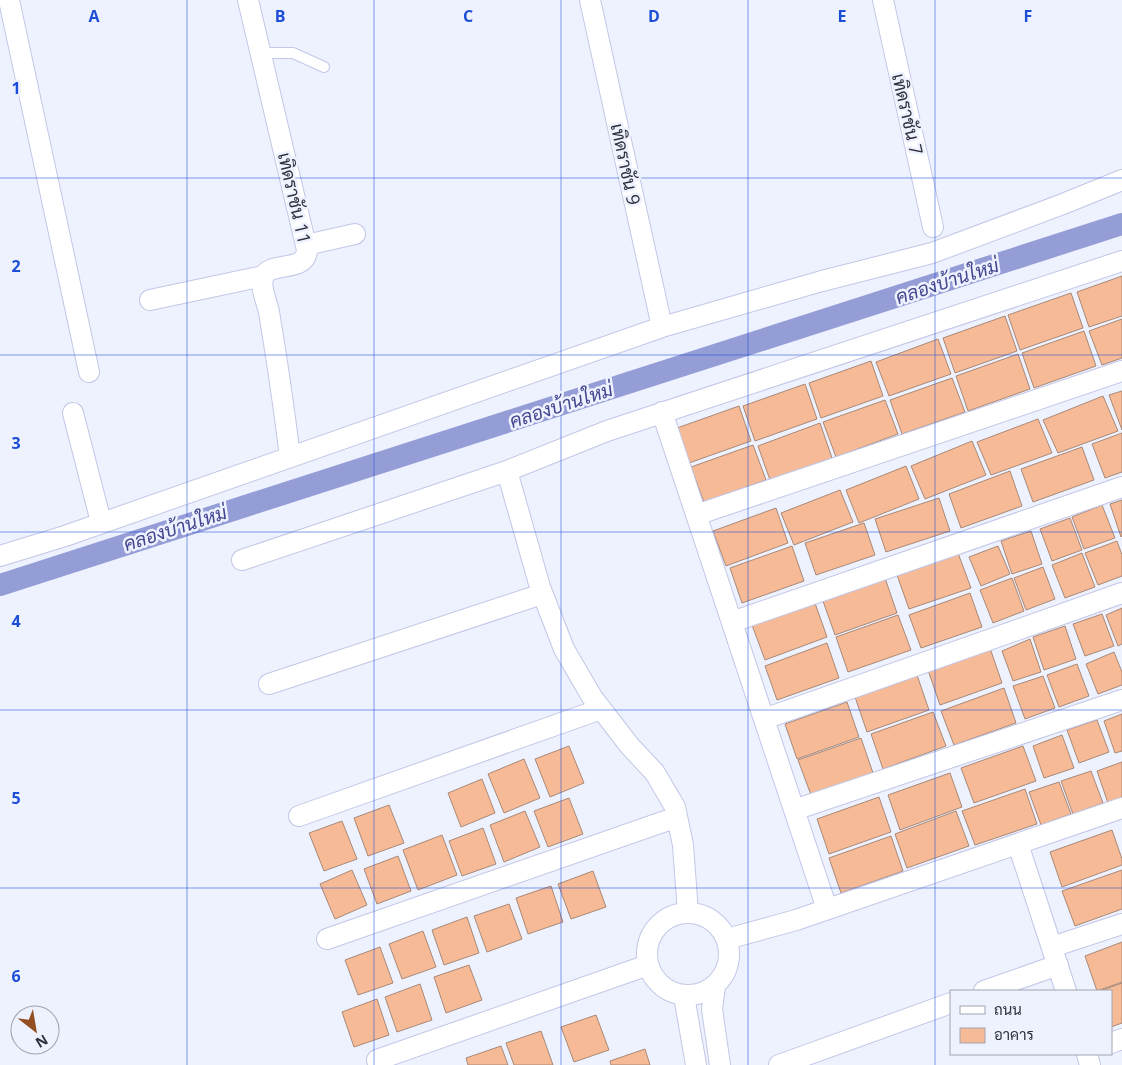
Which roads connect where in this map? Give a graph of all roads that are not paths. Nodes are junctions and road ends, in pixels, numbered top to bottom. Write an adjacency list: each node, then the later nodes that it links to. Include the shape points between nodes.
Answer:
1 (9, 0): 16 (street)
2 (248, 0): 5 (street, เทิดราชัน 11)
3 (590, 0): 14 (street, เทิดราชัน 9)
4 (883, 0): 8 (street, เทิดราชัน 7)
5 (260, 53): 6 (lane, via 293,53); 10 (street, เทิดราชัน 11)
6 (324, 67)
7 (1122, 180): 14 (street, via 932,253)
8 (933, 227)
9 (355, 234): 10 (street)
10 (306, 245): 12 (street, เทิดราชัน 11, via 307,256 302,262 268,271)
11 (1122, 261): 17 (street)
12 (263, 276): 13 (street); 19 (street)
13 (150, 300)
14 (662, 328): 19 (street)
15 (1122, 371): 22 (street)
16 (89, 372)
17 (662, 412): 20 (street); 22 (street)
18 (73, 413): 23 (street)
19 (290, 457): 23 (street)
20 (507, 471): 25 (street); 27 (street)
21 (1122, 487): 28 (street)
22 (696, 515): 28 (street)
23 (101, 522): 24 (street)
24 (0, 555)
25 (242, 560)
26 (1122, 593): 32 (street)
27 (542, 594): 29 (street); 31 (street, via 564,649)
28 (732, 622): 32 (street)
29 (269, 684)
30 (1122, 700): 34 (street)
31 (601, 709): 35 (street); 36 (street, via 655,773)
32 (764, 719): 34 (street)
33 (1122, 808): 37 (street)
34 (794, 810): 38 (street)
35 (299, 816)
36 (678, 817): 39 (street); 41 (street)
37 (1018, 844): 38 (street); 43 (street)
38 (827, 909): 42 (street)
39 (688, 913): 42 (street, via 712,920); 44 (street, via 675,915 655,929 649,940)
40 (1122, 924): 43 (street)
41 (327, 939)
42 (727, 939): 45 (street, via 729,961)
43 (1055, 956): 46 (street); 47 (street)
44 (648, 965): 48 (street, via 661,986); 50 (street)
45 (715, 986): 48 (street, via 706,992); 52 (street, via 712,1008)
46 (986, 990)
47 (1066, 990)
48 (684, 996): 51 (street)
49 (950, 1003): 53 (street)
50 (377, 1060)
51 (696, 1065)
52 (720, 1065)
53 (779, 1065)

